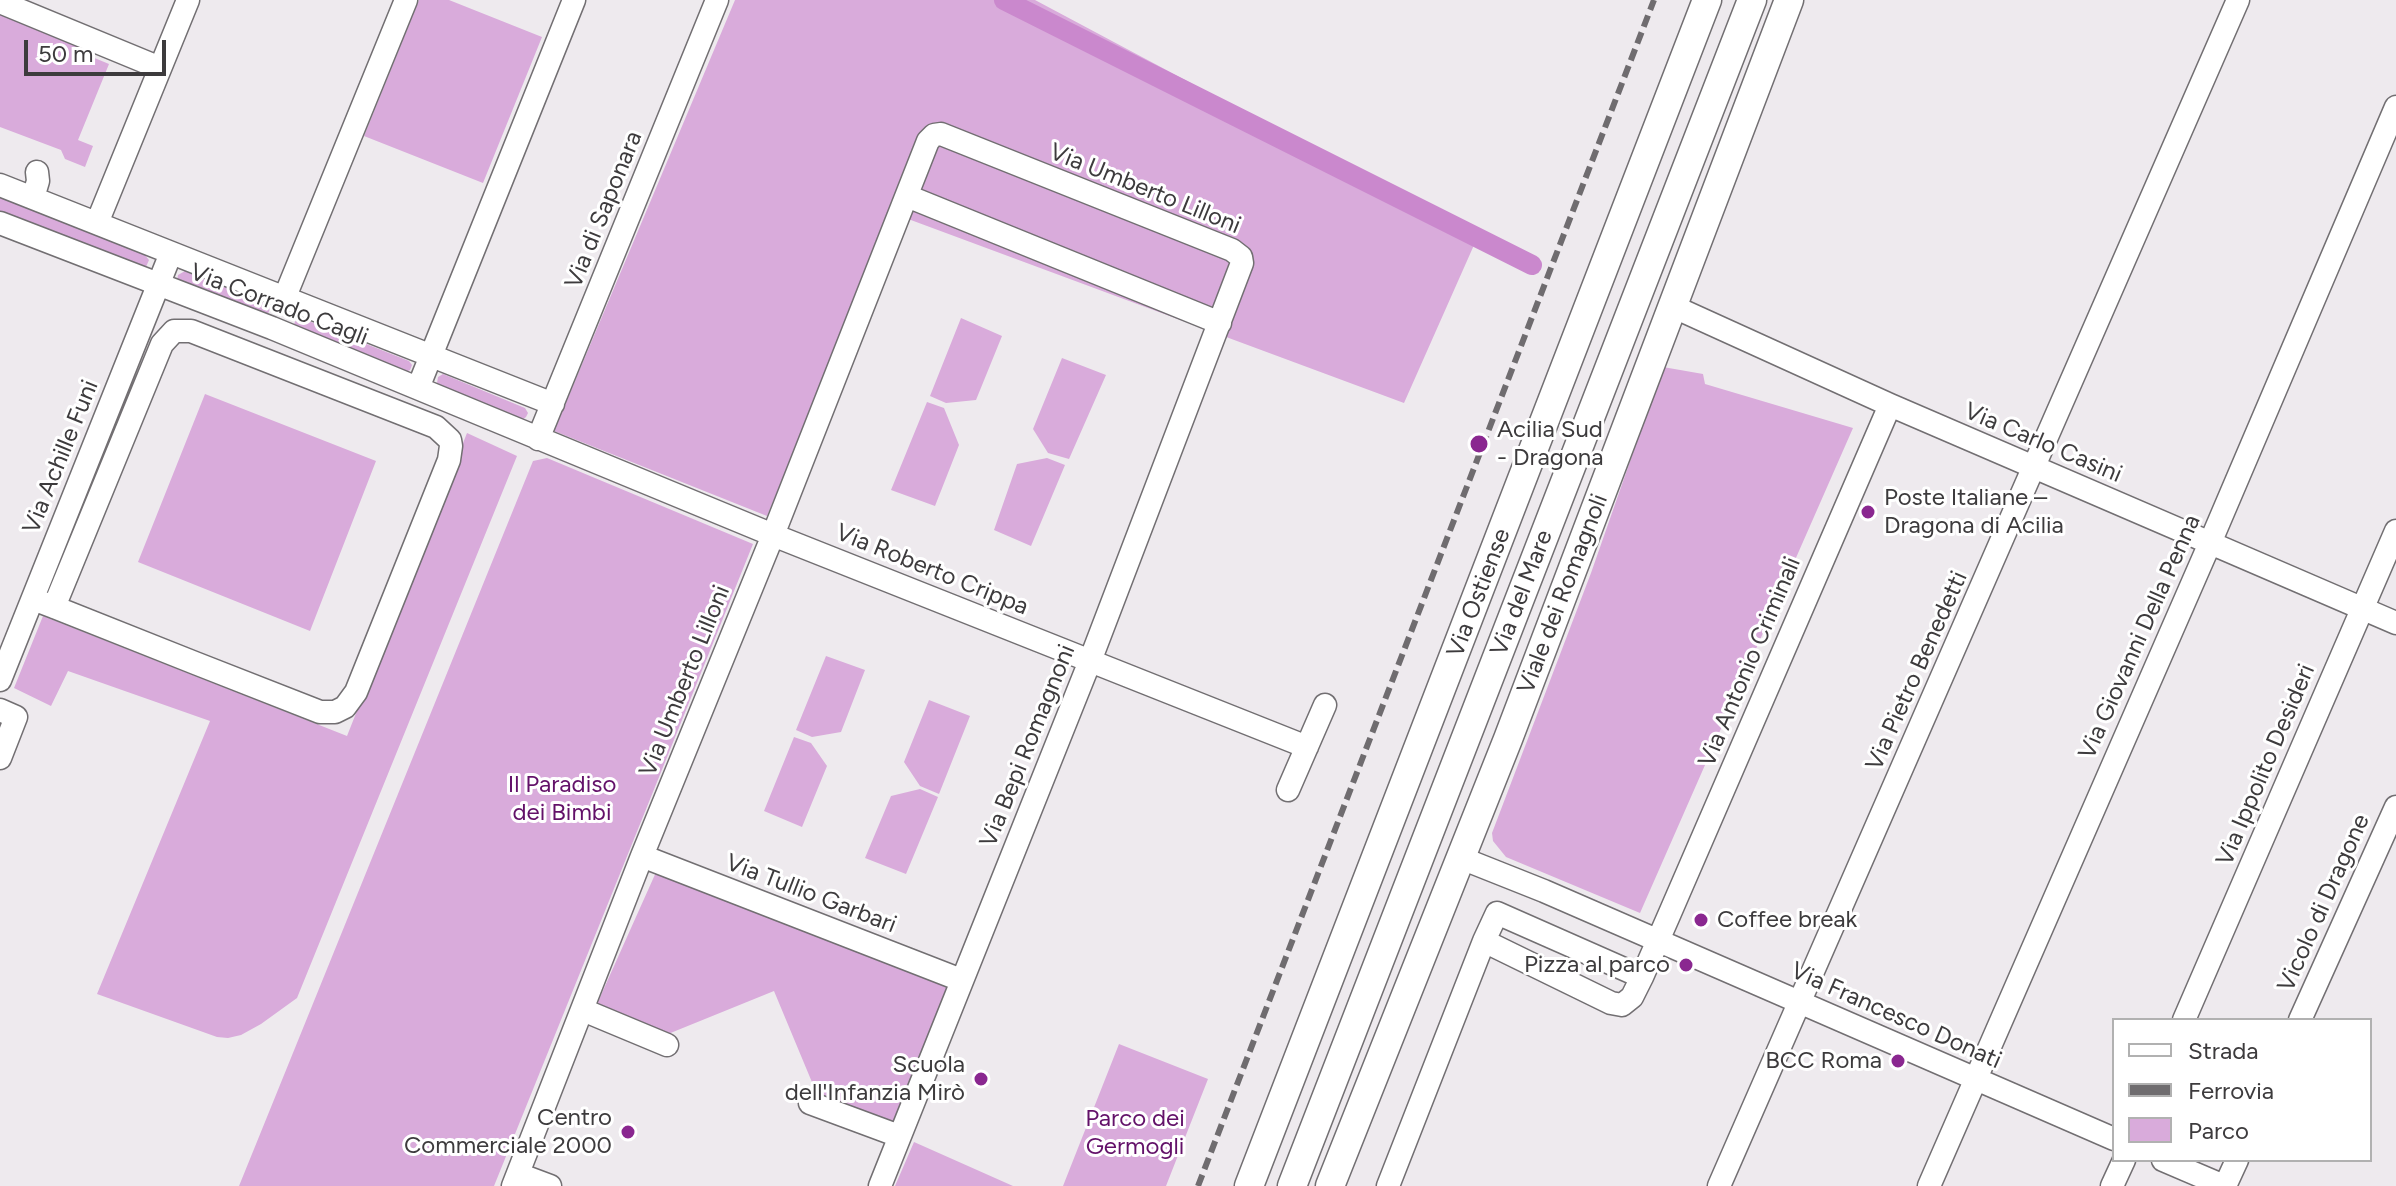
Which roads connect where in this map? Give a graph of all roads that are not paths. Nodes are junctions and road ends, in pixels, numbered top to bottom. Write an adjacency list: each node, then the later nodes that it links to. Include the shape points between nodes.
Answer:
1 (188, 0): 10 (street)
2 (406, 0): 20 (street, Via Corrado Cagli)
3 (574, 0): 24 (street)
4 (717, 0): 26 (street, Via di Saponara)
5 (1707, 0): 66 (main road, Via Ostiense)
6 (1752, 0): 67 (main road, Via del Mare)
7 (1789, 0): 21 (main road, Viale dei Romagnoli)
8 (2238, 0): 29 (street, Via Pietro Benedetti)
9 (0, 2): 10 (street)
10 (160, 68): 17 (street)
11 (2396, 107): 32 (street, Via Giovanni Della Penna)
12 (37, 172): 15 (street)
13 (0, 185): 15 (street, Via Corrado Cagli)
14 (907, 196): 22 (street); 22 (street, Via Umberto Lilloni, via 928,141 941,134 1232,250 1241,257 1242,268); 31 (street, Via Umberto Lilloni)
15 (33, 198): 17 (street, Via Corrado Cagli)
16 (0, 223): 19 (street, Via Corrado Cagli)
17 (97, 223): 18 (street, Via Corrado Cagli)
18 (171, 253): 19 (street, Via Achille Funi); 20 (street, Via Corrado Cagli)
19 (157, 285): 23 (street, Via Corrado Cagli); 33 (street, Via Achille Funi)
20 (294, 303): 23 (street); 24 (street, Via Corrado Cagli)
21 (1672, 306): 27 (street, Via Carlo Casini); 46 (main road, Viale dei Romagnoli)
22 (1220, 323): 37 (street, Via Bepi Romagnoni)
23 (272, 328): 25 (street, Via Corrado Cagli)
24 (430, 356): 25 (street); 26 (street, Via Corrado Cagli)
25 (418, 388): 28 (street, Via Corrado Cagli)
26 (553, 404): 28 (street, Via di Saponara)
27 (1890, 405): 29 (street, Via Carlo Casini); 47 (street, Via Antonio Criminali)
28 (538, 439): 31 (street, Via Roberto Crippa)
29 (2034, 467): 32 (street, Via Carlo Casini); 51 (street, Via Pietro Benedetti)
30 (2396, 531): 35 (street, Via Ippolito Desideri)
31 (773, 535): 37 (street, Via Roberto Crippa); 45 (street, Via Umberto Lilloni)
32 (2210, 543): 35 (street, Via Carlo Casini); 56 (street, Via Giovanni Della Penna)
33 (33, 599): 34 (street); 38 (street, Via Achille Funi)
34 (54, 607): 34 (street, via 320,712 340,710 356,692 449,460 450,440 436,427 191,331 174,331 162,344)
35 (2362, 608): 36 (street, Via Carlo Casini); 53 (street, Via Ippolito Desideri)
36 (2396, 623)
37 (1090, 661): 41 (street, Via Roberto Crippa); 50 (street, Via Bepi Romagnoni)
38 (0, 680)
39 (1325, 705): 41 (street)
40 (0, 710): 42 (street, via 16,717)
41 (1307, 747): 43 (street)
42 (0, 758)
43 (1288, 790)
44 (2396, 807): 54 (street, Vicolo di Dragone)
45 (642, 856): 50 (street, Via Tullio Garbari); 52 (street, Via Umberto Lilloni)
46 (1461, 858): 47 (street, Via Francesco Donati); 68 (main road, Viale dei Romagnoli)
47 (1658, 940): 49 (street); 51 (street, Via Francesco Donati)
48 (1484, 941): 49 (street, via 1611,1003 1627,1002); 49 (street, via 1497,913); 69 (street)
49 (1642, 977)
50 (961, 980): 58 (street, Via Bepi Romagnoni)
51 (1800, 1003): 56 (street, Via Francesco Donati); 70 (street, Via Pietro Benedetti)
52 (583, 1010): 55 (street); 63 (street, Via Umberto Lilloni)
53 (2185, 1018)
54 (2301, 1018)
55 (667, 1045)
56 (1976, 1079): 59 (street, Via Francesco Donati); 71 (street, Via Giovanni Della Penna)
57 (810, 1103): 58 (street)
58 (899, 1136): 65 (street, Via Bepi Romagnoni)
59 (2112, 1138)
60 (2123, 1162): 72 (street)
61 (2168, 1162): 73 (street)
62 (2236, 1162): 73 (street)
63 (516, 1180): 64 (street)
64 (550, 1186)
65 (880, 1186)
66 (1249, 1186)
67 (1292, 1186)
68 (1330, 1186)
69 (1388, 1186)
70 (1719, 1186)
71 (1929, 1186)
72 (2112, 1186)
73 (2224, 1186)

